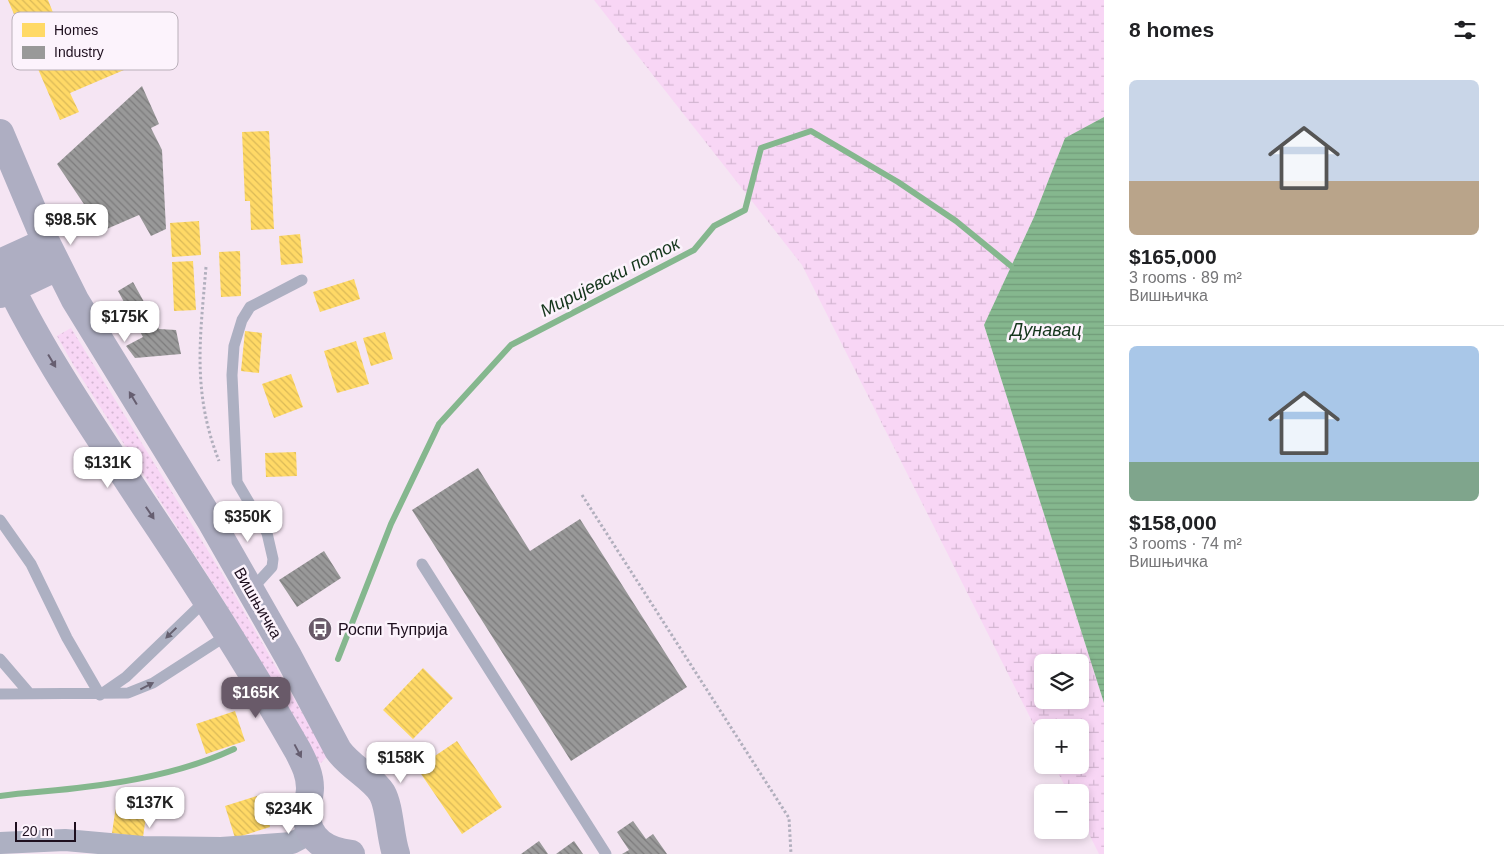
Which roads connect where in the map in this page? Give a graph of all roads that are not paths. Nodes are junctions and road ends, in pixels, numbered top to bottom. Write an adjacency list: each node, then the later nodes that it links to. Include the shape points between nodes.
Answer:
1 (0, 133): 2 (street, Вишњичка)
2 (46, 242): 3 (street, Вишњичка); 4 (street)
3 (57, 267): 4 (street); 8 (street, Вишњичка, one-way to 3)
4 (3, 278): 9 (street, one-way to 9, via 85,416)
5 (302, 280): 8 (lane, via 253,304 237,333 232,374 237,482 267,533 272,552 272,567)
6 (0, 520): 14 (lane, via 31,564 66,638)
7 (422, 564): 21 (lane)
8 (251, 590): 15 (street, Вишњичка, via 338,750)
9 (207, 599): 10 (street); 14 (lane, one-way to 14, via 126,677)
10 (228, 634): 14 (lane, one-way to 10, via 141,689); 16 (street, one-way to 16, via 305,764)
11 (0, 659): 13 (lane)
12 (0, 694): 13 (lane)
13 (30, 694): 14 (lane)
14 (100, 695)
15 (366, 778): 16 (street, via 355,774 333,776 314,789); 17 (street, Вишњичка, via 382,794)
16 (309, 799): 19 (street, via 307,816)
17 (387, 816): 19 (street, via 382,833 371,846); 20 (street, Вишњичка)
18 (0, 843): 19 (street, via 65,840 143,847 241,847 292,843)
19 (333, 849)
20 (396, 854)
21 (606, 854)

